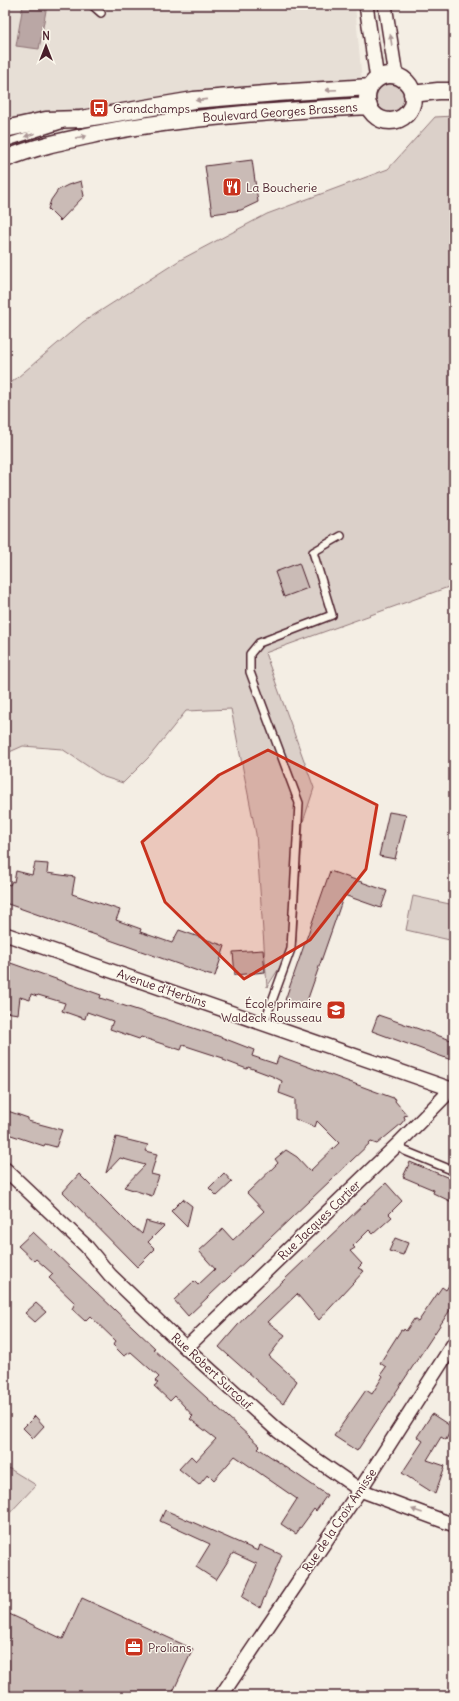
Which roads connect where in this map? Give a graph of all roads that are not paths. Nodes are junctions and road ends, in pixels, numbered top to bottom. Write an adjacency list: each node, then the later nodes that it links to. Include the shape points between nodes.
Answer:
1 (92, 5): 4 (lane)
2 (366, 5): 6 (street)
3 (385, 5): 5 (street, one-way to 3)
4 (101, 13)
5 (396, 76): 6 (street, via 390,75); 8 (street, via 407,83)
6 (373, 83): 9 (street, via 368,93); 10 (street, Boulevard Georges Brassens, one-way to 10, via 194,100)
7 (454, 92): 8 (street)
8 (412, 94): 9 (street, via 410,109 399,118 385,120 372,112)
9 (369, 106): 13 (street, Boulevard Georges Brassens, one-way to 9, via 43,145 122,129 249,113)
10 (81, 119): 11 (street, Boulevard Georges Brassens, via 46,120); 12 (lane, one-way to 12)
11 (5, 129)
12 (5, 143)
13 (5, 159)
14 (341, 536): 16 (lane, via 313,552 332,615 259,643 250,654 250,672 299,803 291,949)
15 (5, 934): 16 (street, Avenue d'Herbins)
16 (264, 1023): 17 (street, Avenue d'Herbins)
17 (451, 1089): 18 (street, Rue Jacques Cartier)
18 (397, 1145): 20 (lane, via 405,1151); 22 (street, Rue Jacques Cartier)
19 (5, 1169): 22 (street, Rue Robert Surcouf, via 86,1246 110,1275)
20 (454, 1171)
21 (454, 1343): 23 (street, Rue de la Croix Amisse)
22 (186, 1348): 23 (street, Rue Robert Surcouf, via 278,1431)
23 (360, 1490): 24 (street, Rue Robert Surcouf, one-way to 23); 25 (street, Rue de la Croix Amisse)
24 (454, 1525)
25 (221, 1696)

